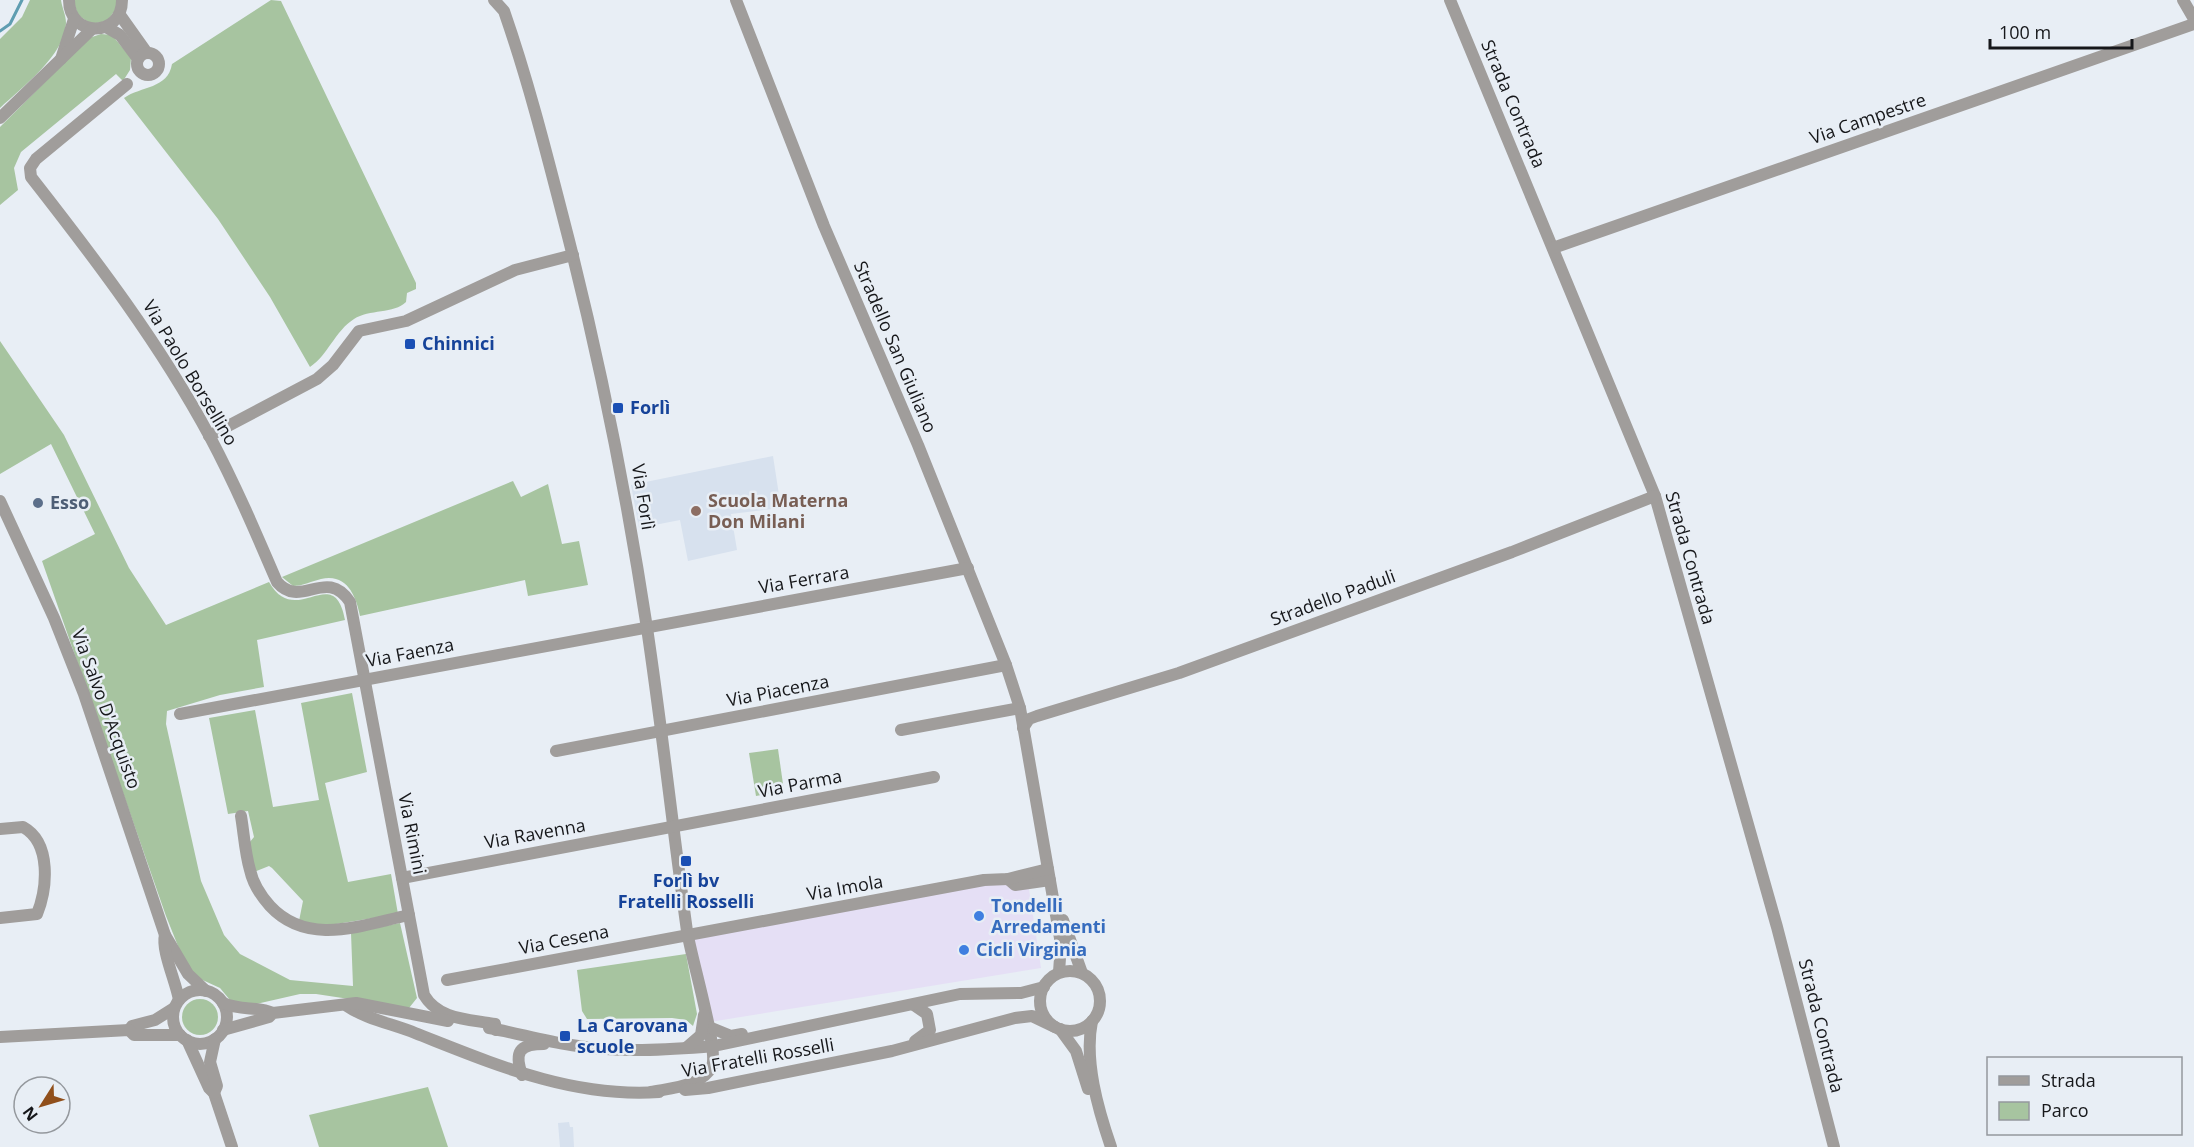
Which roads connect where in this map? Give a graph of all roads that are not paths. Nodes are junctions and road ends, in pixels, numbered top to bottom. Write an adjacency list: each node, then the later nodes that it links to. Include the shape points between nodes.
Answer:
1 (69, 0): 8 (street)
2 (122, 0): 7 (street)
3 (494, 0): 19 (street, Via Forlì, via 509,25)
4 (736, 0): 23 (street, Stradello San Giuliano, via 824,226)
5 (1450, 0): 18 (street, Strada Contrada)
6 (2183, 0): 9 (street)
7 (120, 15): 11 (street); 13 (street)
8 (74, 19): 12 (street); 14 (street)
9 (2194, 19)
10 (2194, 24): 18 (street, Via Campestre)
11 (106, 27): 12 (street); 13 (street, via 120,35)
12 (92, 29): 14 (street)
13 (141, 58): 15 (street, via 139,71); 15 (street, via 157,57 159,66 155,73); 16 (street)
14 (61, 59): 17 (street)
15 (147, 75): 16 (street)
16 (128, 84): 20 (street, Via Paolo Borsellino, via 36,159 30,172 120,293)
17 (0, 118)
18 (1553, 248): 21 (street, Strada Contrada)
19 (573, 255): 20 (street, via 514,270 406,321 359,331 333,366 317,379); 24 (street, Via Forlì, via 610,409)
20 (209, 436): 26 (street, Via Paolo Borsellino, via 277,582 296,593 328,585 350,602)
21 (1655, 496): 29 (street, Stradello Paduli, via 1179,673 1036,716); 76 (street, Strada Contrada, via 1777,927)
22 (0, 501): 42 (street, Via Salvo D'Acquisto, via 84,694)
23 (968, 568): 24 (street, Via Ferrara); 25 (street, Stradello San Giuliano)
24 (647, 627): 26 (street, Via Faenza); 31 (street, Via Forlì)
25 (1006, 665): 27 (street, Stradello San Giuliano); 31 (street, Via Piacenza)
26 (365, 680): 28 (street, Via Faenza); 38 (street, Via Rimini)
27 (1020, 708): 29 (street, Stradello San Giuliano); 30 (street)
28 (180, 714)
29 (1023, 728): 37 (street, Stradello San Giuliano)
30 (901, 730)
31 (661, 732): 32 (street, Via Piacenza); 35 (street, Via Forlì)
32 (556, 751)
33 (934, 777): 35 (street, Via Parma)
34 (241, 816): 40 (street, via 254,883 285,919 315,931)
35 (674, 827): 38 (street, Via Ravenna); 43 (street, Via Forlì)
36 (0, 829): 41 (street, via 23,827 32,834 40,850 45,879 37,914)
37 (1049, 874): 39 (street, Stradello San Giuliano); 43 (street, Via Imola, via 984,880)
38 (402, 878): 40 (street, Via Rimini)
39 (1053, 894): 44 (street, Stradello San Giuliano, via 1061,944); 45 (street, Stradello San Giuliano)
40 (409, 915): 49 (street, Via Rimini)
41 (0, 918)
42 (165, 935): 48 (street, Via Salvo D'Acquisto, via 188,974); 50 (street, Via Salvo D'Acquisto, via 163,942 176,979)
43 (688, 935): 46 (street, Via Cesena); 56 (street, Via Forlì)
44 (1059, 972): 45 (street); 47 (street)
45 (1082, 973): 57 (street, via 1091,979 1100,998 1100,1008)
46 (447, 980)
47 (1044, 987): 52 (street, Via Fratelli Rosselli, via 1021,993 960,994); 59 (street, via 1041,1009)
48 (206, 991): 50 (street, via 191,991); 51 (street)
49 (424, 995): 55 (street, via 417,1006); 61 (street, via 436,1011 495,1024)
50 (176, 1004): 60 (street, via 155,1020); 65 (street, via 173,1020)
51 (223, 1004): 54 (street, Via Fratelli Rosselli); 63 (street, via 226,1021)
52 (914, 1005): 62 (street, Via Fratelli Rosselli); 69 (street, Via Fratelli Rosselli, via 927,1014 930,1030 920,1039)
53 (347, 1006): 54 (street, Via Fratelli Rosselli, via 323,1005); 55 (street, Via Fratelli Rosselli, via 356,1004); 70 (street, Via Fratelli Rosselli)
54 (273, 1013): 63 (street, Via Fratelli Rosselli)
55 (405, 1013): 61 (street, Via Fratelli Rosselli)
56 (704, 1014): 58 (street, Via Forlì); 68 (street, via 701,1035)
57 (1092, 1021): 59 (street, via 1077,1030); 75 (street, via 1091,1059)
58 (710, 1027): 62 (street, via 731,1036 788,1026); 67 (street, Via Forlì)
59 (1057, 1028): 69 (street, Via Fratelli Rosselli, via 1032,1017 1015,1018); 74 (street, via 1083,1066)
60 (129, 1030): 64 (street); 65 (street, via 134,1035)
61 (496, 1030): 66 (street, Via Fratelli Rosselli)
62 (793, 1030): 67 (street, Via Fratelli Rosselli)
63 (219, 1035): 65 (street, via 196,1043); 72 (street, via 210,1062 217,1086)
64 (0, 1037)
65 (184, 1038): 72 (street)
66 (560, 1044): 68 (street, Via Fratelli Rosselli, via 614,1050); 70 (street, Via Fratelli Rosselli, via 530,1044 522,1049 517,1059)
67 (714, 1046): 68 (street, Via Fratelli Rosselli); 71 (street, via 713,1064 706,1075 693,1083)
68 (685, 1048)
69 (892, 1051): 71 (street, Via Fratelli Rosselli, via 708,1088)
70 (522, 1075): 71 (street, Via Fratelli Rosselli, via 566,1087)
71 (651, 1092)
72 (214, 1093): 73 (street)
73 (232, 1147)
74 (1102, 1147)
75 (1111, 1147)
76 (1834, 1147)

